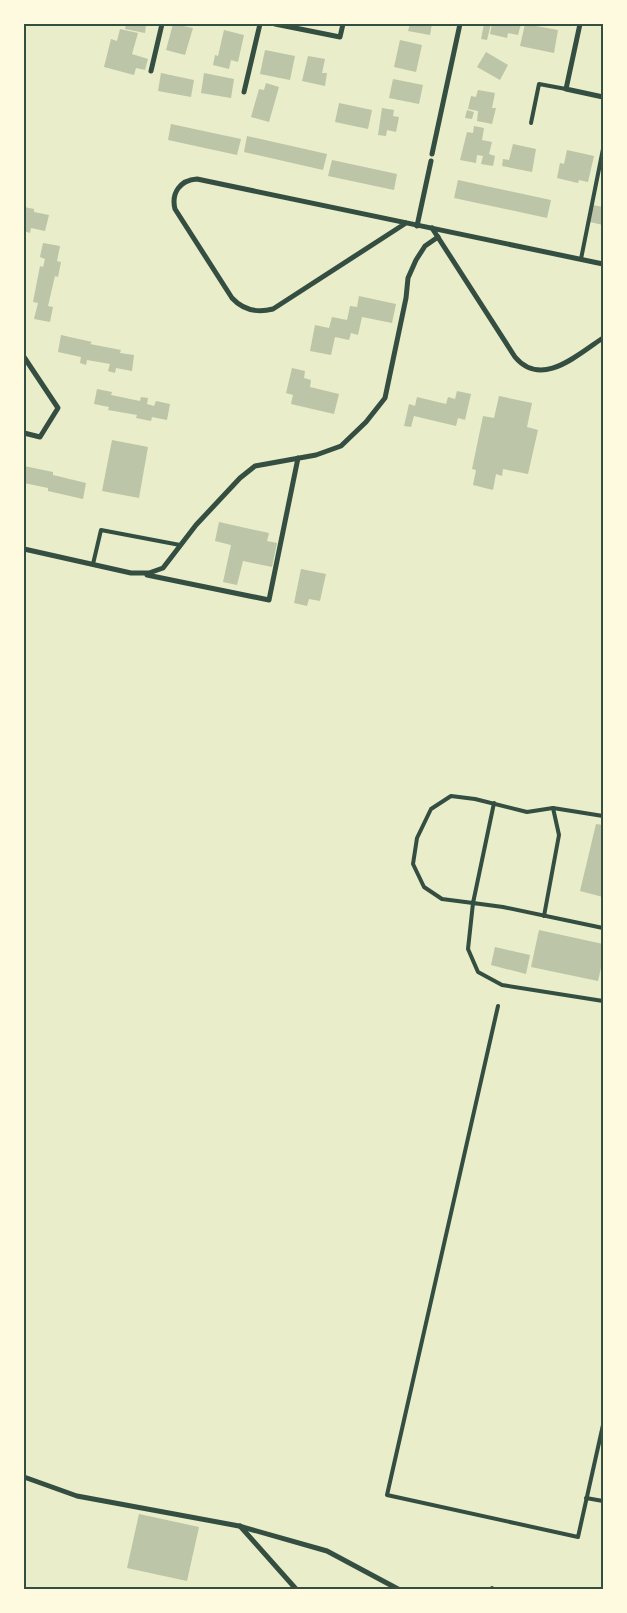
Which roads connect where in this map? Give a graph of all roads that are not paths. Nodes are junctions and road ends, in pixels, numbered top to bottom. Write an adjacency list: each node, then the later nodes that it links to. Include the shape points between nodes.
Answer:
1 (162, 24): 7 (street)
2 (260, 24): 9 (street)
3 (274, 24): 4 (street, via 340,37)
4 (343, 24)
5 (460, 24): 14 (street)
6 (580, 24): 8 (street)
7 (151, 71)
8 (566, 89): 10 (street); 11 (lane, via 539,84)
9 (244, 92)
10 (603, 97)
11 (531, 123)
12 (603, 149): 17 (lane)
13 (406, 223): 13 (street, via 273,309 254,310 232,298 175,209 174,199 182,183 197,180); 14 (street)
14 (417, 226): 15 (street)
15 (432, 228): 16 (street); 17 (street)
16 (438, 237): 19 (street, via 515,357 525,366 541,371 556,368); 22 (street, via 425,246 408,278 385,398 341,446)
17 (581, 259): 18 (street)
18 (603, 264)
19 (603, 338)
20 (24, 357): 21 (street, via 58,408 40,437)
21 (24, 433)
22 (298, 458): 23 (street, via 255,466 240,478); 26 (street, via 268,600)
23 (180, 545): 25 (lane, via 101,530); 26 (street, via 163,568)
24 (24, 549): 25 (street)
25 (93, 564): 26 (street)
26 (141, 573)
27 (494, 803): 28 (lane, via 527,812); 30 (lane); 30 (lane, via 451,796 431,809 417,838 413,864 424,887 442,899)
28 (553, 808): 29 (lane); 31 (lane, via 558,835)
29 (603, 816)
30 (473, 903): 31 (lane); 33 (lane, via 468,949 478,972 502,985)
31 (544, 916): 32 (lane)
32 (603, 928)
33 (603, 1000)
34 (498, 1006): 37 (lane, via 387,1495 578,1537)
35 (603, 1425): 37 (lane)
36 (24, 1477): 39 (street, via 77,1496)
37 (586, 1498): 38 (lane)
38 (603, 1501)
39 (239, 1526): 40 (street); 41 (street, via 326,1551)
40 (296, 1589)
41 (398, 1589)

